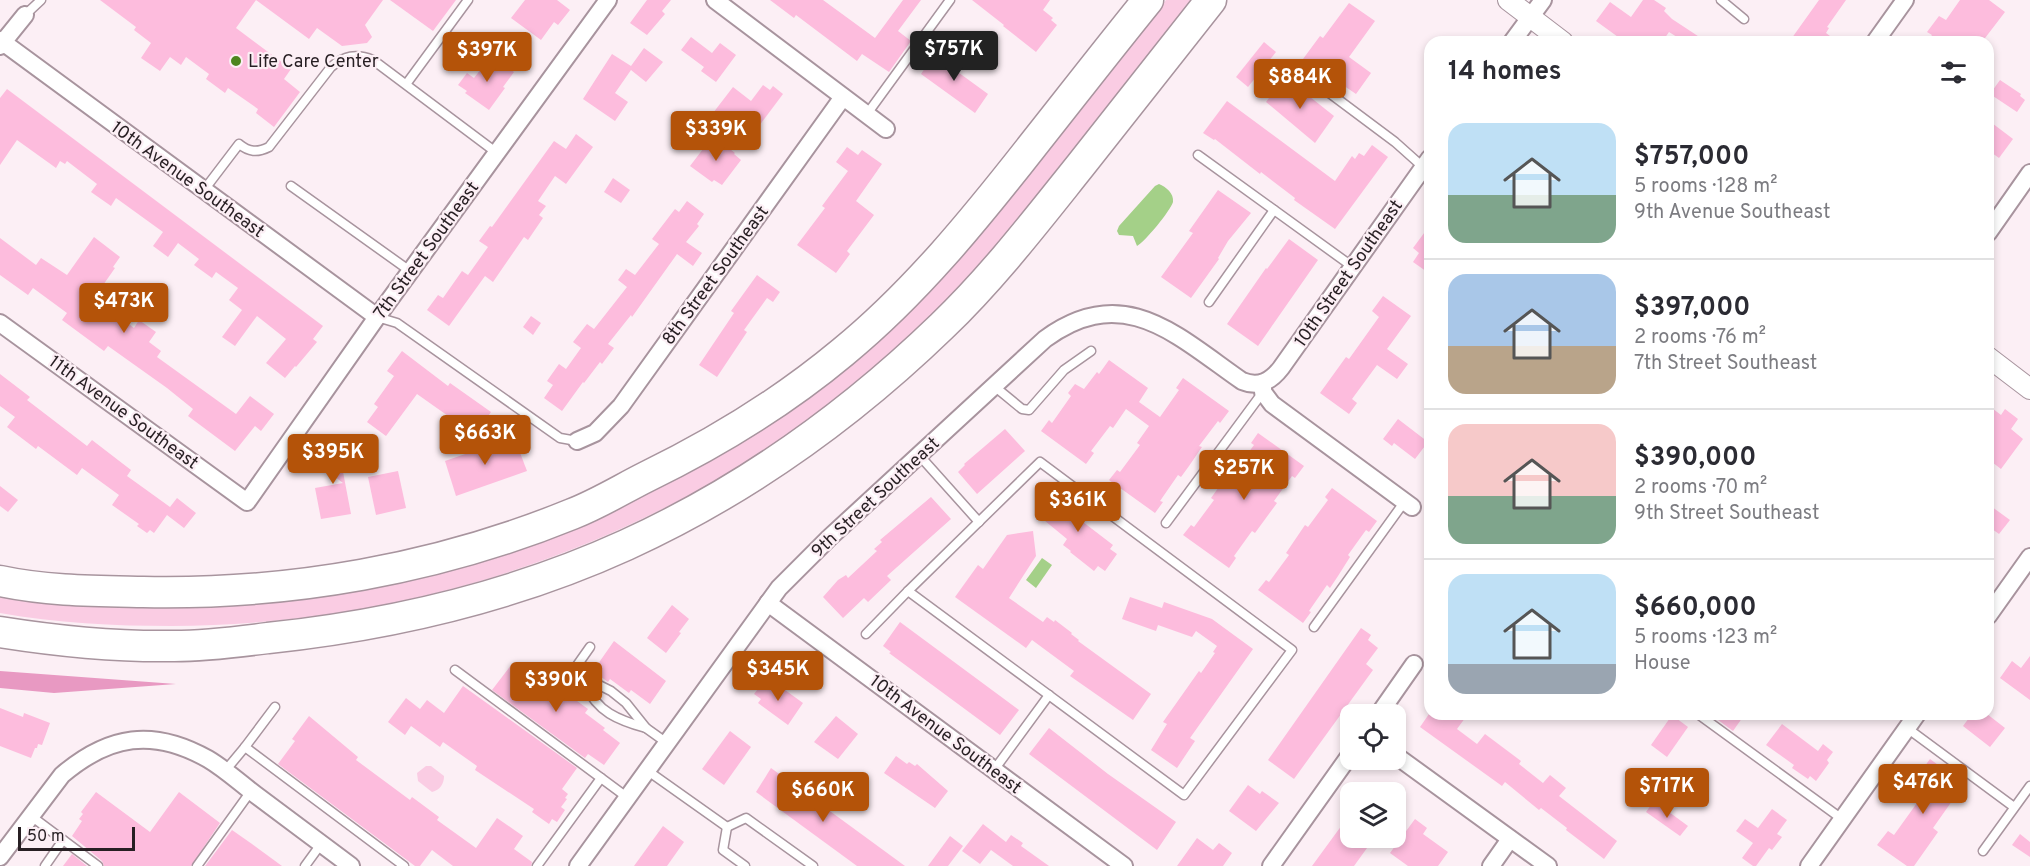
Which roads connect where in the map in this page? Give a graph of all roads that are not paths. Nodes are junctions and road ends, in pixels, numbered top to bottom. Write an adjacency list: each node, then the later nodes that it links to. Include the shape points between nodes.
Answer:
1 (41, 0): 13 (lane)
2 (468, 0): 22 (lane)
3 (608, 0): 26 (street, 7th Street Southeast)
4 (715, 0): 23 (street)
5 (950, 0): 24 (lane)
6 (1145, 0): 52 (highway, via 953,243 903,296 844,351 794,390 681,460 574,513 478,548 394,569 237,591 99,591)
7 (1211, 0): 21 (highway)
8 (1223, 0): 21 (highway)
9 (1508, 0): 14 (street)
10 (1543, 0): 14 (street)
11 (1721, 0): 15 (lane)
12 (1905, 0): 18 (street)
13 (25, 15): 19 (street)
14 (1530, 17): 16 (street); 17 (street)
15 (1744, 19)
16 (1516, 36)
17 (1555, 36)
18 (1879, 36)
19 (1, 43): 32 (street, 10th Avenue Southeast)
20 (1296, 68): 28 (lane)
21 (1148, 80): 57 (highway, via 995,270 943,325 879,383 766,468 626,545 502,591 419,614 313,634 175,646)
22 (407, 83): 26 (lane); 32 (lane, via 364,56 340,59 269,147 255,151 239,144)
23 (843, 97): 24 (street); 45 (street, 8th Street Southeast, via 621,406 595,433)
24 (867, 114): 25 (street)
25 (886, 129)
26 (496, 153): 36 (street, 7th Street Southeast)
27 (1198, 155): 33 (lane)
28 (1424, 162)
29 (1424, 166): 35 (street, 10th Street Southeast)
30 (2030, 173): 34 (street)
31 (291, 186): 36 (lane)
32 (204, 190): 38 (street, 10th Avenue Southeast)
33 (1274, 210): 35 (lane); 37 (lane)
34 (1994, 224)
35 (1353, 267): 44 (street, 10th Street Southeast)
36 (410, 271): 38 (street, 7th Street Southeast)
37 (1209, 302)
38 (377, 317): 45 (lane, via 397,322 560,438); 47 (street, 7th Street Southeast)
39 (0, 323): 47 (street, 11th Avenue Southeast)
40 (1091, 351): 43 (lane, via 1064,370 1029,410 1022,409)
41 (1994, 361): 42 (street)
42 (2025, 382)
43 (994, 386): 44 (street, 9th Street Southeast, via 1059,329 1114,313 1142,318 1167,329 1242,381); 46 (street, 9th Street Southeast)
44 (1263, 388): 48 (street, via 1272,404); 50 (lane)
45 (577, 441)
46 (919, 455): 49 (lane); 54 (street, 9th Street Southeast, via 801,565)
47 (247, 502)
48 (1408, 504): 56 (lane)
49 (979, 522): 53 (lane); 63 (lane, via 1040,462 1292,650 1184,795)
50 (1167, 523)
51 (2030, 557): 55 (street)
52 (0, 581)
53 (908, 591): 58 (lane); 63 (lane)
54 (768, 603): 70 (street, 9th Street Southeast); 74 (street, 10th Avenue Southeast)
55 (1994, 608)
56 (1314, 627)
57 (0, 632)
58 (866, 633)
59 (590, 647): 62 (lane, via 571,674)
60 (1414, 664): 64 (street)
61 (455, 670): 77 (lane)
62 (585, 684): 68 (lane, via 611,691); 68 (lane, via 591,698 608,712)
63 (1049, 695): 74 (lane)
64 (1386, 704)
65 (275, 707): 71 (lane)
66 (1706, 720): 83 (lane)
67 (1913, 720): 69 (street)
68 (646, 728): 70 (lane)
69 (1907, 728): 81 (lane); 83 (street)
70 (667, 744): 76 (street, 9th Street Southeast)
71 (244, 747): 75 (lane); 95 (lane)
72 (1406, 763): 85 (street)
73 (1340, 769): 101 (street)
74 (994, 770): 100 (street, 10th Avenue Southeast)
75 (225, 771): 79 (street); 82 (street, via 175,745 153,740 119,741 89,754 62,775)
76 (648, 771): 80 (street, 9th Street Southeast); 84 (lane)
77 (601, 778): 80 (lane); 96 (lane)
78 (2030, 786): 81 (lane)
79 (251, 792): 87 (street); 92 (lane)
80 (628, 798): 97 (street, 9th Street Southeast)
81 (2014, 807): 88 (lane)
82 (31, 816): 86 (lane); 89 (street)
83 (1842, 819): 104 (street)
84 (728, 827): 98 (lane, via 723,850); 99 (lane, via 746,818)
85 (1510, 839): 102 (street); 103 (street)
86 (63, 840): 90 (lane); 91 (lane)
87 (321, 844): 93 (lane); 94 (street)
88 (1983, 851)
89 (0, 857)
90 (45, 866)
91 (98, 866)
92 (197, 866)
93 (305, 866)
94 (351, 866)
95 (404, 866)
96 (537, 866)
97 (578, 866)
98 (745, 866)
99 (813, 866)
100 (1124, 866)
101 (1271, 866)
102 (1491, 866)
103 (1548, 866)
104 (1809, 866)

